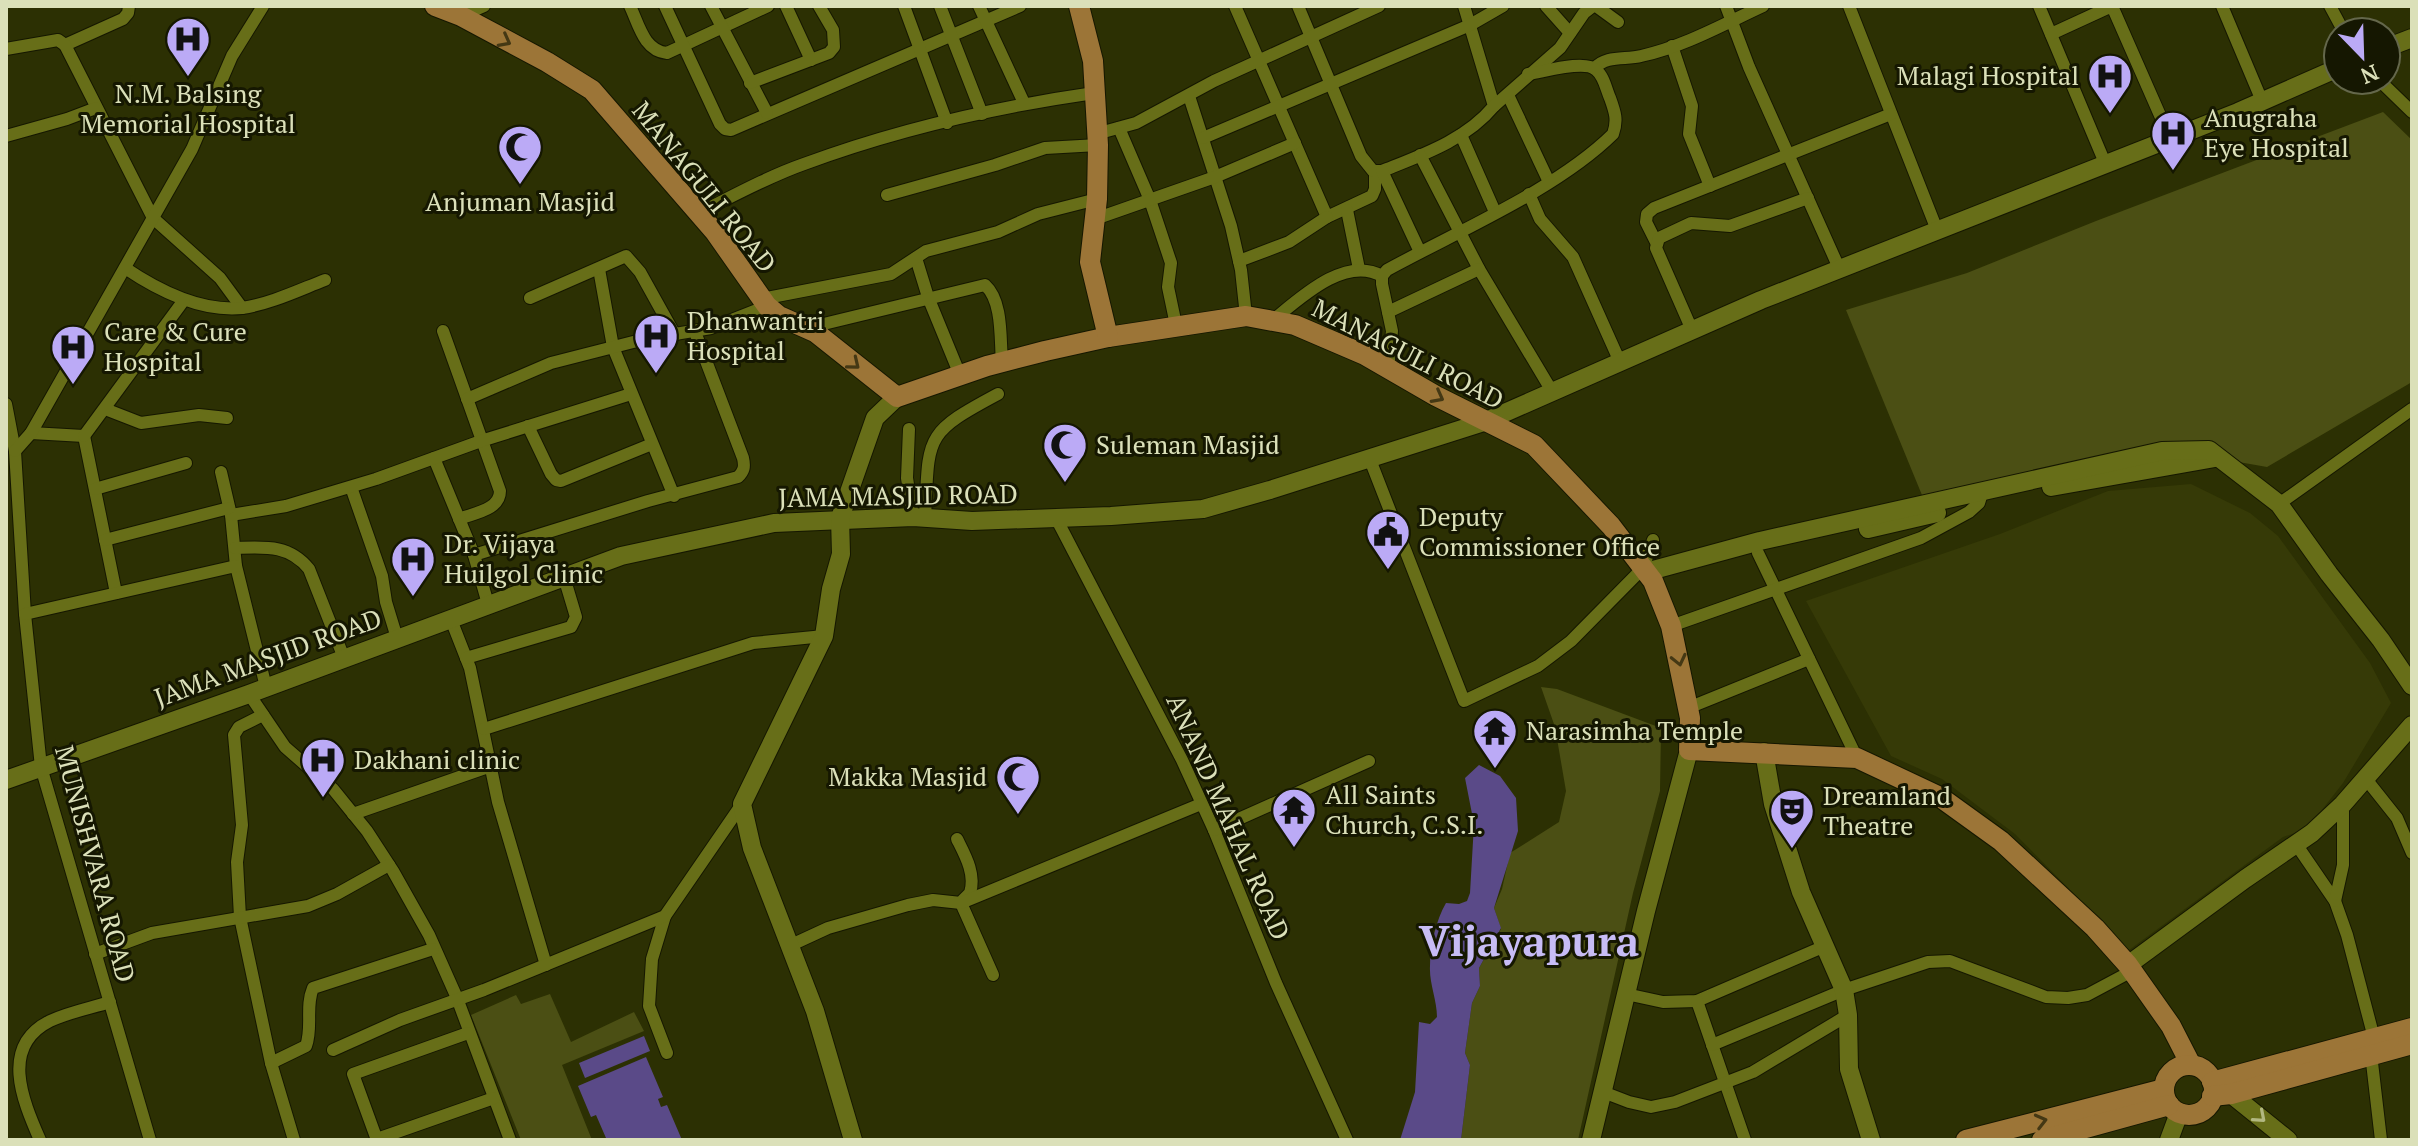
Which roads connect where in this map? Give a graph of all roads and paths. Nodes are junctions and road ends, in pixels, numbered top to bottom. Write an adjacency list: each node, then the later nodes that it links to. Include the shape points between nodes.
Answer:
1 (129, 6): 38 (street, via 123,19)
2 (263, 6): 89 (street, via 232,56 192,149)
3 (435, 6): 28 (main road, MANAGULI ROAD)
4 (484, 6): 28 (street)
5 (630, 6): 39 (street, via 653,50 667,53)
6 (665, 6): 39 (street)
7 (711, 6): 33 (street)
8 (768, 6): 33 (street)
9 (786, 6): 43 (street)
10 (819, 6): 43 (street, via 834,47)
11 (904, 6): 41 (street)
12 (940, 6): 35 (street)
13 (979, 6): 29 (street)
14 (1020, 6): 29 (street)
15 (1079, 6): 51 (main road, via 1091,46)
16 (1235, 6): 44 (street)
17 (1298, 6): 37 (street)
18 (1379, 6): 37 (street)
19 (1464, 6): 32 (street)
20 (1503, 6): 32 (street)
21 (1546, 6): 34 (street)
22 (1594, 6): 31 (street); 34 (street)
23 (1726, 6): 30 (street)
24 (1763, 6): 30 (street)
25 (1849, 6): 64 (street)
26 (2039, 6): 36 (street)
27 (2222, 6): 55 (street)
28 (461, 16): 87 (main road, MANAGULI ROAD, one-way to 87, via 592,90)
29 (985, 20): 35 (street); 57 (street)
30 (1731, 21): 40 (street); 73 (street)
31 (1618, 22)
32 (1470, 25): 49 (street); 58 (street)
33 (722, 27): 39 (street); 48 (street)
34 (1570, 33): 46 (street)
35 (953, 34): 41 (street); 63 (street)
36 (2051, 34): 70 (street, via 2112,6); 75 (street)
37 (1311, 35): 44 (street); 49 (street)
38 (65, 45): 42 (street, via 58,40); 60 (street)
39 (684, 46): 62 (street, via 725,129)
40 (1672, 46): 45 (street, via 1610,59); 79 (street, via 1692,106 1689,134)
41 (920, 48): 62 (street); 65 (street)
42 (6, 49)
43 (811, 60): 48 (street)
44 (1258, 62): 53 (street); 59 (street)
45 (1595, 68): 46 (street, via 1582,65); 78 (street, via 1616,113 1613,134)
46 (1528, 74): 52 (street)
47 (2322, 75): 55 (street, JAMA MASJID ROAD)
48 (750, 83): 62 (street)
49 (1332, 83): 59 (street); 76 (street, via 1361,156)
50 (2412, 92): 56 (street)
51 (1094, 93): 57 (street); 71 (main road)
52 (1508, 95): 58 (street); 78 (street)
53 (1189, 96): 66 (street); 69 (street)
54 (2395, 96): 56 (street)
55 (2262, 101): 70 (street, JAMA MASJID ROAD)
56 (2401, 102): 61 (street)
57 (1024, 103): 63 (street)
58 (1494, 106): 67 (street)
59 (1278, 107): 69 (street); 72 (street)
60 (96, 108): 68 (street); 89 (street)
61 (2412, 112)
62 (767, 113)
63 (982, 114): 65 (street)
64 (1891, 114): 73 (street); 90 (street)
65 (947, 123): 87 (street, via 804,164)
66 (1119, 128): 71 (street); 83 (street)
67 (1461, 135): 74 (street); 86 (street)
68 (6, 136)
69 (1203, 138): 77 (street)
70 (2170, 138): 75 (street, JAMA MASJID ROAD)
71 (1097, 139): 81 (street, via 1045,148); 84 (main road)
72 (1295, 143): 77 (street); 88 (street)
73 (1788, 154): 79 (street); 82 (street)
74 (1420, 155): 76 (street); 91 (street)
75 (2105, 163): 90 (street, JAMA MASJID ROAD)
76 (1379, 171): 85 (street, via 1372,196); 93 (street)
77 (1215, 177): 83 (street); 95 (street)
78 (1549, 182): 80 (street)
79 (1710, 186): 92 (street, via 1647,214)
80 (1529, 194): 86 (street); 120 (street, via 1540,219 1573,257)
81 (887, 195)
82 (1808, 198): 92 (street, via 1730,226 1691,223); 97 (street)
83 (1150, 200): 84 (street); 111 (street, via 1171,263 1168,287)
84 (1096, 209): 94 (street, via 1038,214); 117 (main road, via 1090,262)
85 (1347, 210): 88 (street); 99 (street)
86 (1495, 212): 91 (street)
87 (699, 213): 106 (main road, MANAGULI ROAD)
88 (1327, 217): 95 (street, via 1289,242)
89 (153, 218): 96 (street); 107 (street, via 220,278)
90 (1937, 230): 97 (street, JAMA MASJID ROAD)
91 (1458, 231): 93 (street); 100 (street)
92 (1656, 242): 113 (street)
93 (1420, 252): 101 (street)
94 (916, 258): 103 (street); 106 (street, via 891,274)
95 (1239, 261): 109 (street)
96 (125, 268): 105 (street); 135 (street)
97 (1839, 268): 113 (street, JAMA MASJID ROAD)
98 (599, 269): 104 (street); 116 (street, via 626,256); 118 (street)
99 (1359, 269): 101 (street); 110 (street, via 1321,285)
100 (1479, 269): 108 (street); 123 (street)
101 (1382, 276): 108 (street)
102 (325, 280): 107 (street)
103 (928, 297): 112 (street); 119 (street, via 978,285 990,288); 122 (street)
104 (530, 298)
105 (184, 300): 107 (street); 129 (street)
106 (764, 303): 112 (main road, MANAGULI ROAD); 115 (street)
107 (242, 308)
108 (1388, 312): 121 (street)
109 (1246, 316): 110 (main road, MANAGULI ROAD); 111 (main road, MANAGULI ROAD)
110 (1272, 321): 121 (main road, MANAGULI ROAD, via 1295,325)
111 (1176, 325): 117 (main road, MANAGULI ROAD)
112 (806, 329): 126 (main road, MANAGULI ROAD, one-way to 126)
113 (1692, 330): 120 (street, JAMA MASJID ROAD)
114 (443, 331): 127 (street)
115 (695, 332): 116 (street); 147 (street, via 745,467 738,477)
116 (675, 335): 118 (street)
117 (1108, 337): 119 (main road, MANAGULI ROAD)
118 (613, 347): 124 (street); 127 (street, via 551,363)
119 (1002, 362): 122 (main road, MANAGULI ROAD)
120 (1620, 362): 123 (street, JAMA MASJID ROAD)
121 (1388, 369): 132 (main road, MANAGULI ROAD, one-way to 132)
122 (960, 375): 126 (main road, MANAGULI ROAD)
123 (1553, 393): 132 (street, JAMA MASJID ROAD)
124 (631, 394): 133 (street); 139 (street)
125 (998, 394): 151 (street, via 937,433 930,446)
126 (897, 397): 152 (street, via 875,418)
127 (467, 399): 138 (street)
128 (6, 404): 136 (street, MUNISHVARA ROAD)
129 (105, 409): 131 (street, via 141,423 199,415); 137 (street)
130 (2412, 409): 149 (street)
131 (227, 418)
132 (1484, 422): 141 (street, JAMA MASJID ROAD); 161 (main road, MANAGULI ROAD, via 1534,445 1611,526)
133 (528, 426): 138 (street); 139 (street, via 551,474 561,481)
134 (909, 429): 151 (street, via 907,478)
135 (31, 433): 137 (street); 140 (street)
136 (8, 434): 140 (street, MUNISHVARA ROAD)
137 (84, 436): 146 (street)
138 (481, 441): 142 (street); 154 (street, via 500,498)
139 (652, 444): 147 (street)
140 (15, 451): 166 (street, MUNISHVARA ROAD)
141 (1369, 457): 153 (street, JAMA MASJID ROAD, via 1203,509); 161 (street, via 1464,701 1538,666)
142 (434, 458): 145 (street); 154 (street)
143 (186, 463): 146 (street)
144 (221, 472): 150 (street)
145 (351, 487): 150 (street, via 286,506); 170 (street)
146 (95, 489): 155 (street)
147 (674, 496): 159 (street)
148 (1981, 496): 149 (street, via 2162,451 2209,450); 158 (street); 161 (street, via 1760,541); 163 (street, via 1969,512 1921,538)
149 (2279, 504): 174 (street)
150 (230, 511): 155 (street); 157 (street)
151 (919, 517): 152 (street, JAMA MASJID ROAD); 153 (street, JAMA MASJID ROAD)
152 (840, 518): 162 (street, JAMA MASJID ROAD, via 774,523 621,556); 169 (street, via 841,554)
153 (1056, 518): 189 (street, ANAND MAHAL ROAD)
154 (459, 519): 159 (street)
155 (105, 540): 164 (street)
156 (1653, 540): 161 (street)
157 (235, 548): 160 (street); 171 (street, via 276,547 302,560)
158 (1758, 553): 161 (street); 163 (street)
159 (474, 555): 165 (street)
160 (236, 566): 164 (street); 175 (street)
161 (1647, 574): 168 (main road, MANAGULI ROAD)
162 (564, 577): 165 (street, JAMA MASJID ROAD); 172 (street, via 576,617 571,627)
163 (1776, 590): 168 (street); 173 (street)
164 (116, 593): 166 (street)
165 (488, 604): 167 (street, JAMA MASJID ROAD)
166 (25, 614): 185 (street, MUNISHVARA ROAD)
167 (450, 617): 170 (street, JAMA MASJID ROAD); 172 (street)
168 (1671, 626): 176 (main road, MANAGULI ROAD, one-way to 176)
169 (824, 636): 179 (street, via 753,643); 188 (street)
170 (397, 638): 171 (street, JAMA MASJID ROAD)
171 (344, 658): 175 (street, JAMA MASJID ROAD)
172 (466, 658): 179 (street)
173 (1809, 659): 176 (street); 182 (street)
174 (2411, 680)
175 (257, 690): 177 (street); 185 (street, JAMA MASJID ROAD)
176 (1688, 708): 180 (main road, MANAGULI ROAD)
177 (263, 715): 191 (street, via 285,747); 200 (street, via 234,735 242,825 237,862)
178 (2412, 725): 186 (street)
179 (484, 729): 184 (street)
180 (1689, 750): 181 (main road); 209 (street)
181 (1764, 752): 182 (main road); 202 (street, via 1773,804)
182 (1857, 758): 206 (main road, via 1940,797 2001,841)
183 (1369, 761): 192 (street)
184 (491, 766): 191 (street); 205 (street)
185 (41, 767): 187 (street, JAMA MASJID ROAD); 204 (street, MUNISHVARA ROAD)
186 (2366, 779): 190 (street); 195 (street, via 2397,818)
187 (6, 780)
188 (742, 804): 199 (street); 201 (street, via 752,848)
189 (1201, 804): 192 (street, ANAND MAHAL ROAD); 198 (street)
190 (2343, 804): 194 (street); 197 (street, via 2343,865)
191 (353, 814): 196 (street)
192 (1214, 830): 235 (street, ANAND MAHAL ROAD)
193 (957, 839): 198 (street, via 972,886)
194 (2296, 844): 197 (street); 206 (street)
195 (2412, 853)
196 (389, 865): 200 (street, via 308,906); 203 (street)
197 (2335, 901): 218 (street)
198 (961, 903): 201 (street, via 933,900 908,905 828,928); 207 (street)
199 (665, 916): 205 (street); 220 (street, via 652,959 649,1006)
200 (240, 917): 204 (street, via 152,933); 221 (street)
201 (789, 946): 234 (street, via 815,1011)
202 (1825, 946): 208 (street); 211 (street)
203 (433, 949): 210 (street); 221 (street, via 313,988 306,1046)
204 (95, 954): 212 (street, MUNISHVARA ROAD)
205 (546, 965): 210 (street)
206 (2130, 968): 208 (street, via 2087,995 2068,998 2046,997 1940,960); 222 (main road)
207 (993, 975)
208 (1844, 990): 213 (street); 217 (street)
209 (1626, 994): 211 (street, via 1663,1002); 225 (street)
210 (457, 998): 215 (street); 219 (street)
211 (1697, 1001): 217 (street)
212 (110, 1002): 230 (street, via 50,1021 33,1032 17,1056 28,1112); 231 (street, MUNISHVARA ROAD)
213 (1848, 1015): 223 (street); 238 (street, via 1849,1069)
214 (2412, 1028): 218 (main road)
215 (468, 1033): 226 (street); 229 (street, via 353,1074)
216 (2412, 1044): 218 (main road)
217 (1712, 1045): 223 (street)
218 (2372, 1046): 224 (main road); 243 (street)
219 (333, 1050)
220 (667, 1053)
221 (271, 1063): 232 (street)
222 (2191, 1065): 224 (main road, via 2207,1074); 227 (main road, via 2166,1080)
223 (1725, 1085): 225 (street, via 1651,1107); 237 (street)
224 (2219, 1091): 227 (main road, via 2200,1112); 242 (street, one-way to 242)
225 (1603, 1092): 236 (street)
226 (494, 1098): 229 (street); 233 (street)
227 (2171, 1103): 228 (main road); 239 (main road, one-way to 227); 241 (street)
228 (2114, 1131): 240 (main road)
229 (377, 1139)
230 (40, 1140)
231 (150, 1140)
232 (294, 1140)
233 (510, 1140)
234 (853, 1140)
235 (1347, 1140)
236 (1591, 1140)
237 (1745, 1140)
238 (1871, 1140)
239 (1966, 1140)
240 (2042, 1140)
241 (2169, 1140)
242 (2288, 1140)
243 (2381, 1140)

